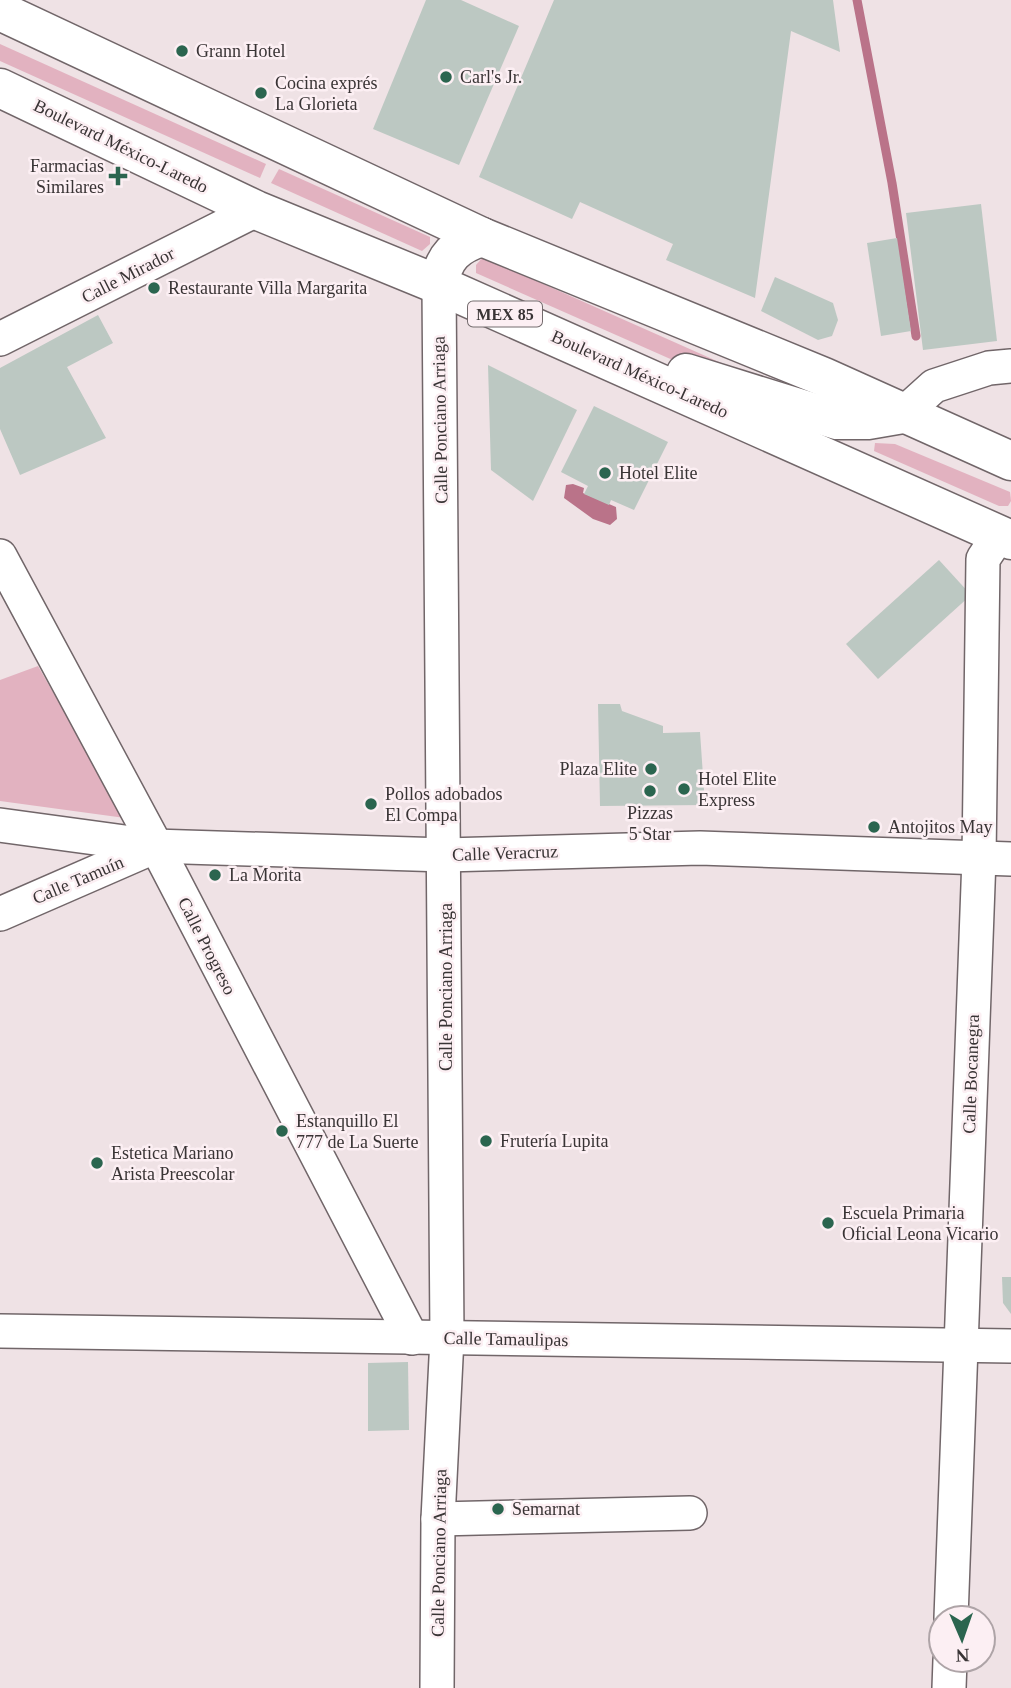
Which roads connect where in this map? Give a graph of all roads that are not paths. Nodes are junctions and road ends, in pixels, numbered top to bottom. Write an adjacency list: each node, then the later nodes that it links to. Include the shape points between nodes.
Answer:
1 (0, 11): 4 (main road)
2 (0, 88): 3 (main road, Boulevard México-Laredo / MEX 85)
3 (256, 210): 5 (main road, Boulevard México-Laredo / MEX 85); 6 (street, Calle Mirador)
4 (481, 237): 5 (main road, via 462,243 449,255); 9 (main road)
5 (439, 285): 7 (main road, Boulevard México-Laredo / MEX 85); 15 (street, Calle Ponciano Arriaga)
6 (0, 339)
7 (622, 365): 9 (main road, via 696,374 837,420); 11 (main road, Boulevard México-Laredo / MEX 85)
8 (1011, 366): 9 (street, via 989,368 934,386)
9 (904, 414): 10 (main road)
10 (1011, 461)
11 (1007, 533): 16 (street, Calle Bocanegra, via 983,559)
12 (0, 556): 14 (street, Calle Progreso)
13 (0, 825): 14 (street, Calle Veracruz)
14 (156, 846): 15 (street, Calle Veracruz); 17 (street, Calle Tamuín); 19 (street, Calle Progreso)
15 (445, 855): 16 (street, Calle Veracruz, via 700,848); 20 (street, Calle Ponciano Arriaga)
16 (995, 859): 21 (street, Calle Bocanegra)
17 (0, 914)
18 (0, 1331): 19 (street, Calle Tamaulipas)
19 (412, 1338): 20 (street, Calle Tamaulipas)
20 (447, 1338): 21 (street, Calle Tamaulipas); 24 (street, Calle Ponciano Arriaga)
21 (960, 1346): 22 (street, Calle Tamaulipas); 25 (street, Calle Bocanegra)
22 (1011, 1346)
23 (690, 1513): 24 (street)
24 (438, 1519): 26 (street, Calle Ponciano Arriaga)
25 (951, 1604)
26 (437, 1688)

